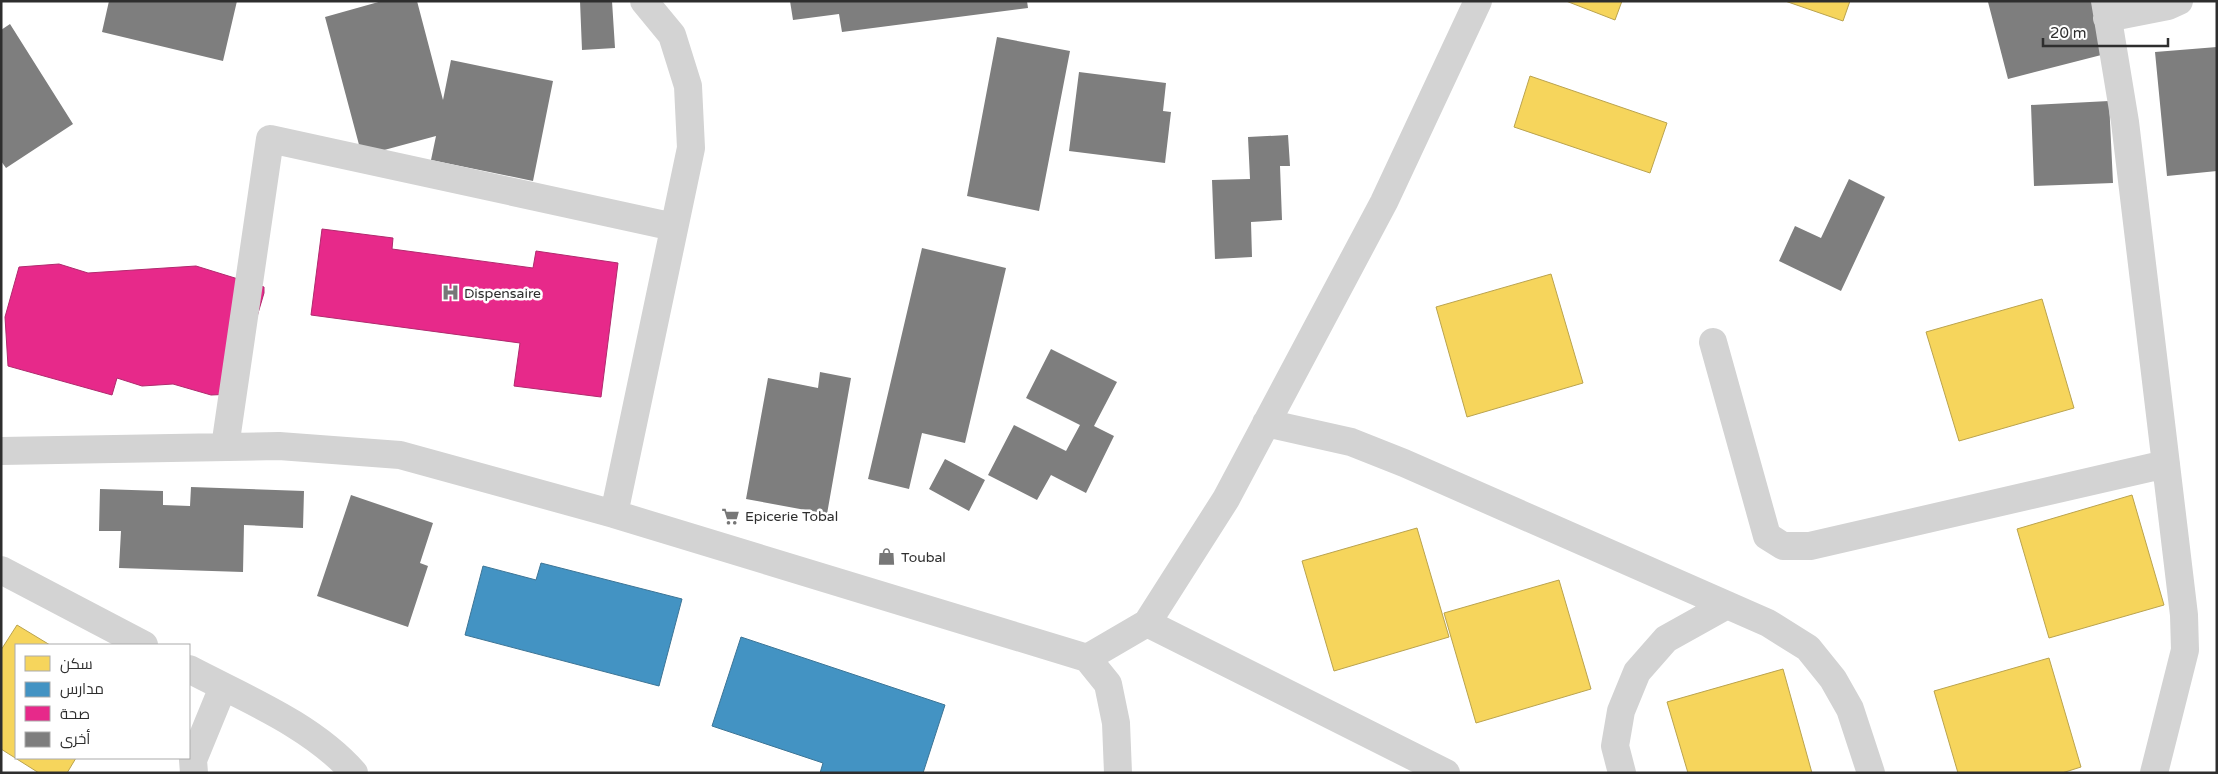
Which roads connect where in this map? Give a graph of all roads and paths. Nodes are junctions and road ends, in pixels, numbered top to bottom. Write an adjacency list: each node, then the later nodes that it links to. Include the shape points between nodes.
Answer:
1 (644, 1): 5 (street, via 672,35 688,86 691,148)
2 (1478, 1): 7 (street, via 1384,202)
3 (2178, 1): 4 (street, via 2168,6)
4 (2106, 9): 10 (street, via 2125,122)
5 (674, 227): 8 (street, via 270,139); 11 (street)
6 (1713, 342): 10 (street, via 1767,536 1783,546 1810,546)
7 (1266, 422): 13 (street, via 1350,442); 14 (street, via 1226,498)
8 (225, 447): 9 (street); 11 (street, via 279,446 400,454)
9 (1, 451)
10 (2166, 464): 25 (street, via 2184,614 2185,650)
11 (614, 514): 16 (street)
12 (1, 570): 15 (street)
13 (1727, 605): 23 (street, via 1666,639 1637,672 1621,711 1615,746); 24 (street, via 1768,623 1808,648 1833,679 1850,709)
14 (1147, 623): 16 (street); 22 (street)
15 (142, 644)
16 (1087, 658): 21 (street, via 1108,684 1116,723)
17 (190, 670): 18 (street)
18 (223, 687): 19 (street, via 193,760); 20 (street, via 272,711 339,756)
19 (194, 773)
20 (354, 773)
21 (1118, 773)
22 (1446, 773)
23 (1622, 773)
24 (1871, 773)
25 (2154, 773)

